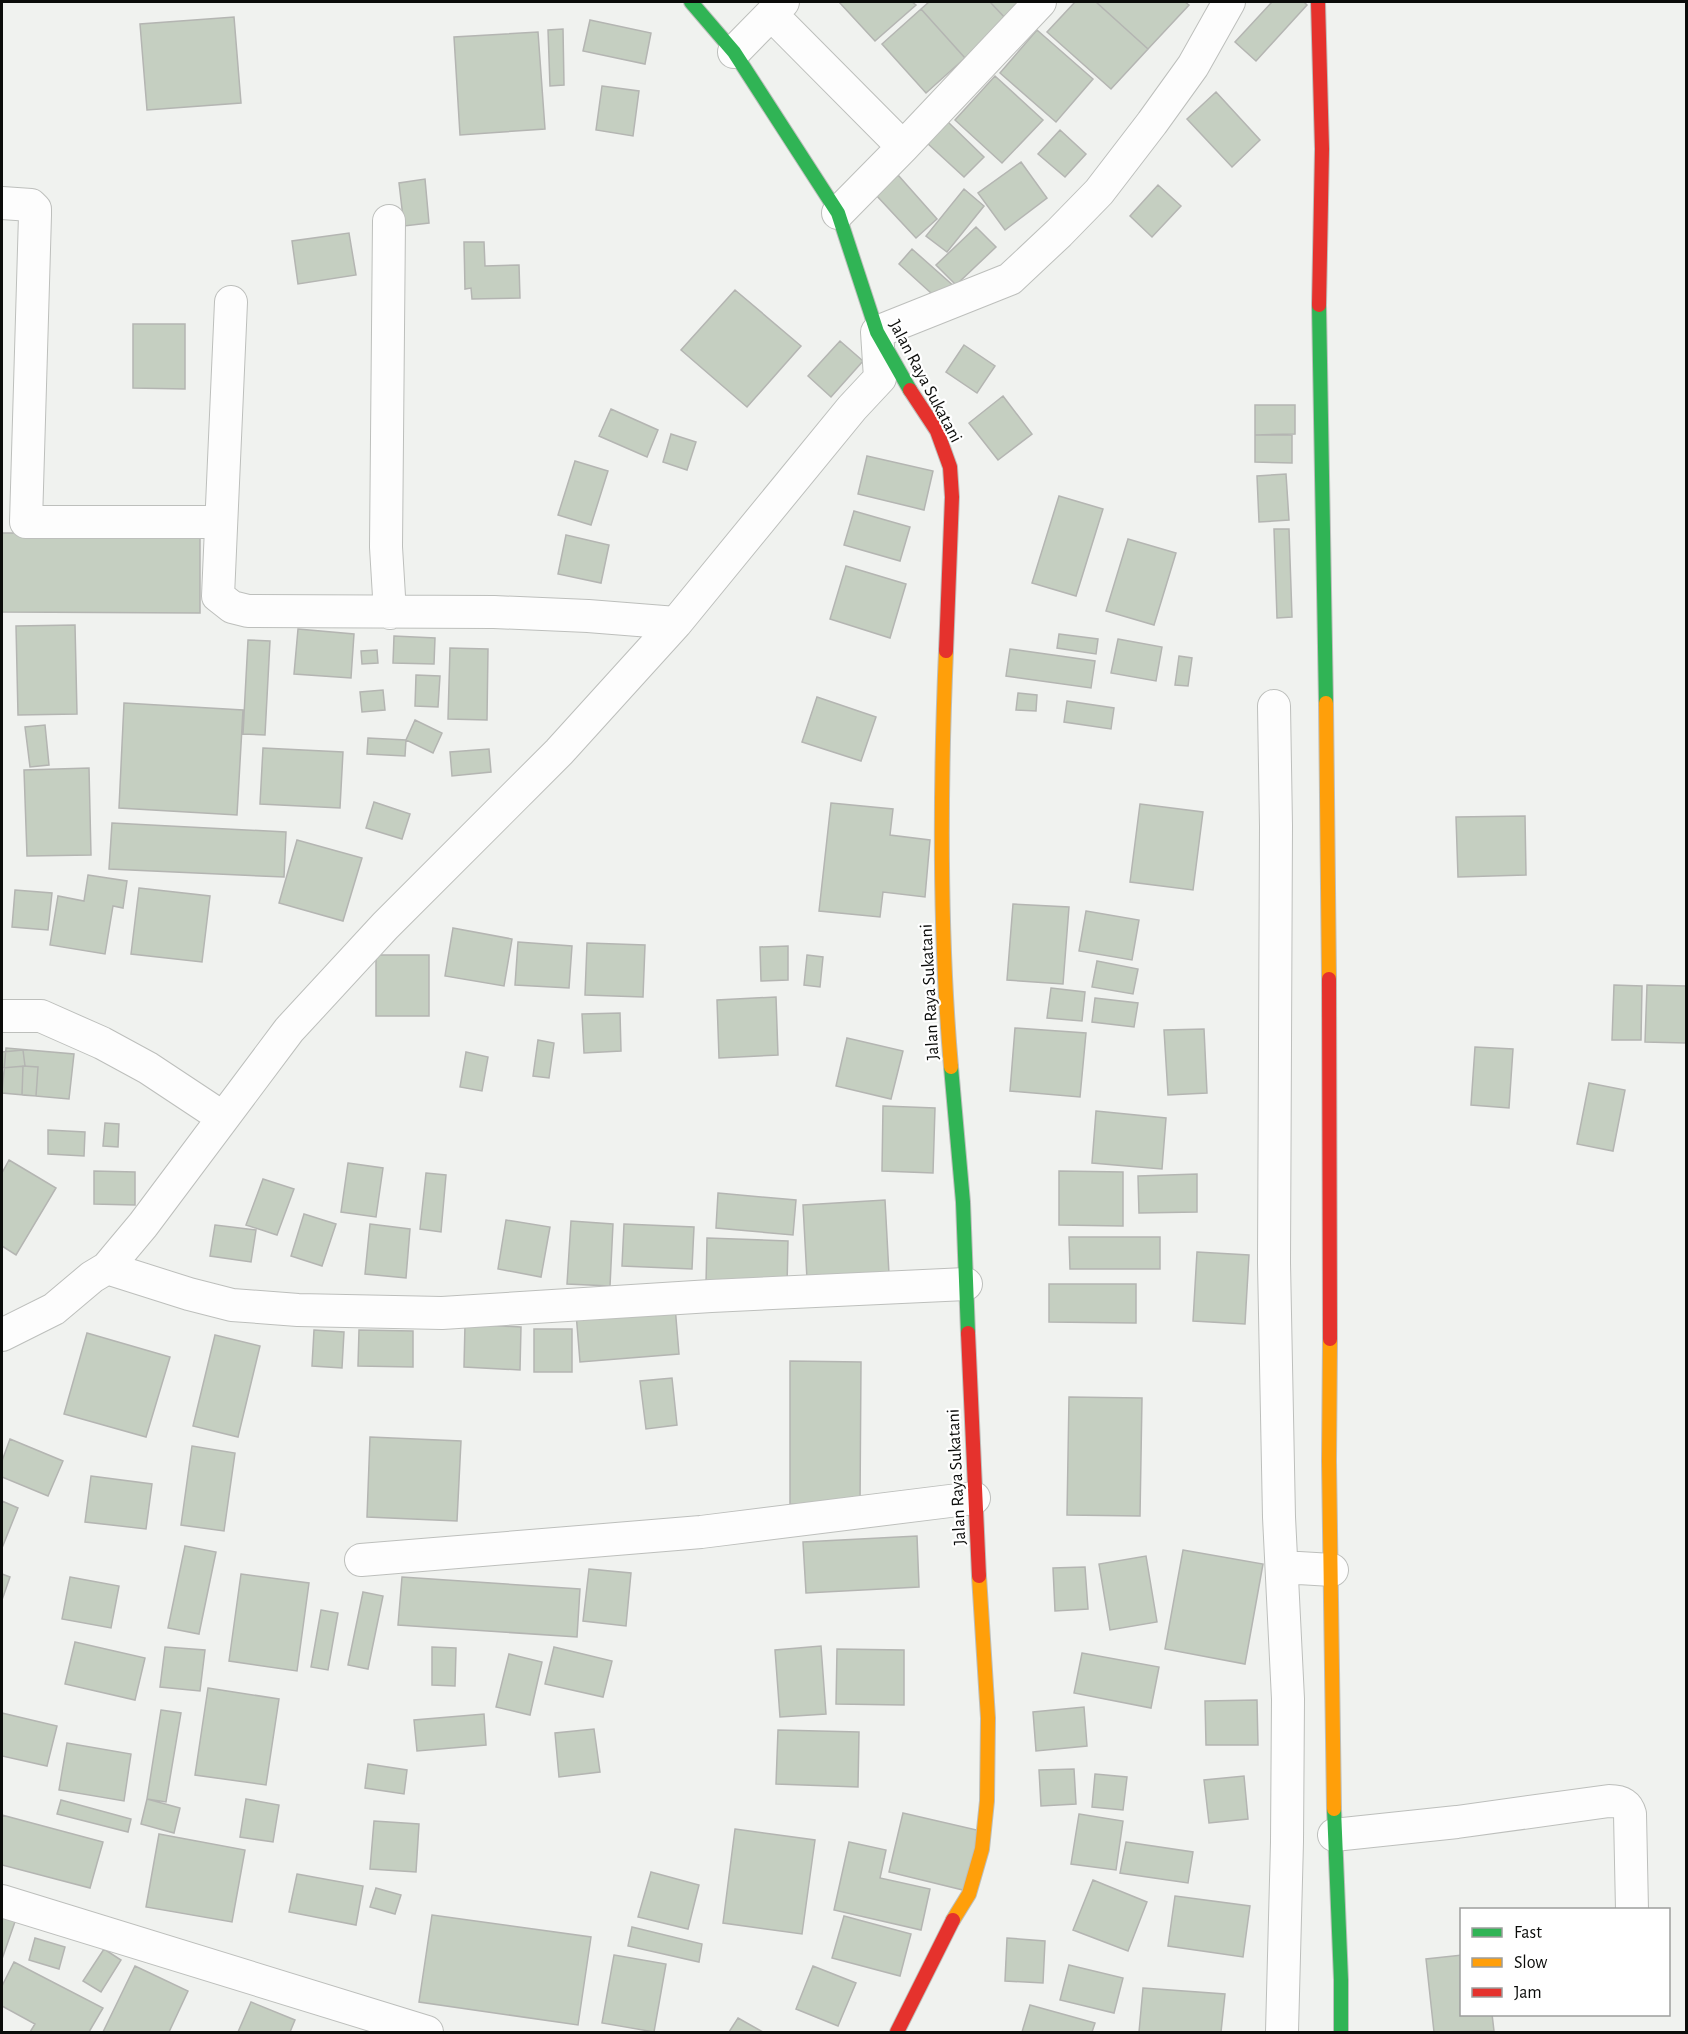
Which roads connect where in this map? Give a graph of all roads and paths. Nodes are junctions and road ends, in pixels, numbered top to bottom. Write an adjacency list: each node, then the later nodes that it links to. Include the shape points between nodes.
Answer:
1 (691, 2): 6 (street, Jalan Raya Sukatani)
2 (1040, 2): 7 (street)
3 (1229, 2): 12 (street, via 1193,66 1099,192 1010,279)
4 (1318, 2): 26 (street)
5 (777, 8): 6 (street); 7 (street)
6 (734, 52): 9 (street, Jalan Raya Sukatani)
7 (903, 147): 9 (street)
8 (2, 203): 13 (street, via 31,205 35,209)
9 (838, 213): 12 (street, Jalan Raya Sukatani)
10 (389, 221): 15 (street, via 386,548)
11 (231, 302): 14 (street)
12 (877, 332): 16 (street, via 880,378); 21 (street, Jalan Raya Sukatani, via 937,431 950,467 942,900)
13 (14, 522): 14 (street)
14 (221, 522): 15 (street, via 218,596 232,606 248,611)
15 (390, 613): 16 (street, via 494,612)
16 (676, 623): 19 (street, via 559,752 385,926 289,1030)
17 (1274, 706): 25 (street, via 1274,1263)
18 (2, 1016): 19 (street, via 41,1016 102,1043)
19 (222, 1117): 20 (street)
20 (107, 1268): 21 (street, via 232,1305 430,1313); 22 (street, via 54,1310)
21 (966, 1284): 23 (street, Jalan Raya Sukatani)
22 (2, 1335)
23 (974, 1498): 24 (street, via 700,1532); 31 (street, Jalan Raya Sukatani, via 988,1718 982,1849 969,1894)
24 (361, 1560)
25 (1282, 1567): 26 (street); 32 (street, via 1288,1699)
26 (1332, 1570): 27 (street)
27 (1334, 1835): 29 (street, via 1617,1801 1628,1807 1630,1814); 33 (street)
28 (2, 1900): 30 (street)
29 (1632, 1908)
30 (428, 2032)
31 (897, 2032)
32 (1282, 2032)
33 (1341, 2032)

